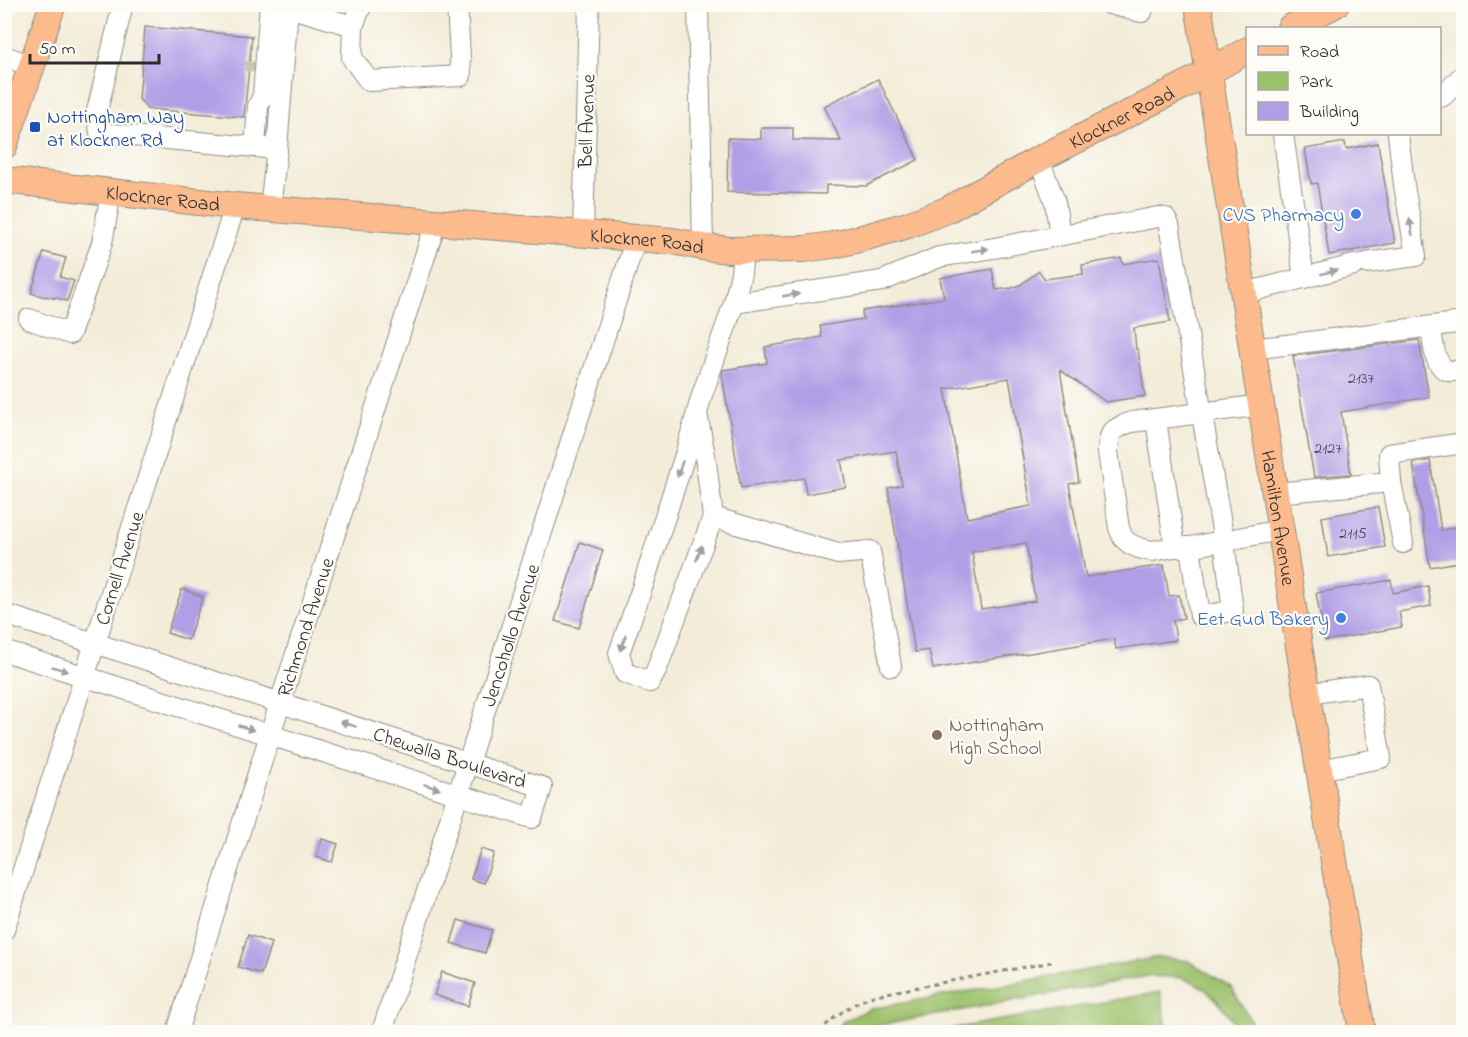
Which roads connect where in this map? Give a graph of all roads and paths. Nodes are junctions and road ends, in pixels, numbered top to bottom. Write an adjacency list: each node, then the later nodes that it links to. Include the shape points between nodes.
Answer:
1 (123, 4): 25 (street, via 97,111 100,133)
2 (260, 4): 21 (street, via 251,97)
3 (362, 4): 13 (street)
4 (457, 4): 13 (street, via 461,76 369,81 352,58)
5 (698, 4): 36 (street)
6 (1110, 4): 12 (street)
7 (1198, 4): 18 (main road, Hamilton Avenue)
8 (1336, 4): 14 (main road)
9 (279, 5): 13 (street); 21 (street); 26 (street)
10 (48, 6): 17 (main road)
11 (589, 6): 33 (street, Bell Avenue)
12 (1142, 12)
13 (353, 26)
14 (1292, 27)
15 (1246, 51): 18 (main road, Klockner Road)
16 (4, 56): 17 (street)
17 (32, 66): 24 (main road)
18 (1209, 71): 27 (main road, Klockner Road); 39 (main road, Hamilton Avenue)
19 (1464, 74): 20 (street)
20 (1441, 97)
21 (258, 106): 25 (street)
22 (1283, 135): 38 (street)
23 (1398, 135): 38 (street, one-way to 23, via 1416,256)
24 (4, 146)
25 (255, 147): 26 (street)
26 (277, 149): 31 (street)
27 (1039, 159): 34 (street, via 1055,202); 37 (main road, Klockner Road, via 947,210 908,225 804,249)
28 (4, 180): 29 (main road, Klockner Road)
29 (111, 192): 30 (main road, Klockner Road); 41 (street, via 102,243 69,334)
30 (235, 206): 31 (main road, Klockner Road); 59 (street, Cornell Avenue)
31 (270, 208): 32 (main road, Klockner Road)
32 (436, 222): 33 (main road, Klockner Road); 64 (street, Richmond Avenue)
33 (584, 234): 35 (main road, Klockner Road)
34 (1060, 235): 40 (street, one-way to 34, via 882,281 939,257); 48 (street, via 1165,218)
35 (636, 238): 36 (main road, Klockner Road); 66 (street, Jencohollo Avenue)
36 (703, 247): 37 (main road, Klockner Road)
37 (743, 250): 40 (street)
38 (1304, 278): 39 (street)
39 (1245, 293): 44 (main road, Hamilton Avenue)
40 (734, 303): 47 (street)
41 (29, 319)
42 (1464, 322): 43 (street)
43 (1431, 327): 44 (street); 45 (street, via 1437,363 1450,371)
44 (1253, 349): 46 (main road, Hamilton Avenue)
45 (1464, 369)
46 (1262, 405): 48 (street); 52 (main road, Hamilton Avenue)
47 (697, 413): 53 (street); 53 (street, one-way to 53, via 619,653 625,672 650,682)
48 (1201, 414): 49 (street); 55 (street)
49 (1156, 420): 57 (street); 57 (street, via 1120,426 1108,441 1119,528 1123,538 1139,548 1152,551)
50 (1464, 443): 51 (street, via 1389,454)
51 (1391, 482): 52 (street); 56 (street)
52 (1276, 493): 54 (main road, Hamilton Avenue)
53 (713, 517): 61 (street, via 838,554 870,552)
54 (1281, 530): 55 (street); 63 (main road, Hamilton Avenue)
55 (1224, 541): 57 (street); 57 (street, via 1233,611 1200,616)
56 (1403, 543)
57 (1183, 547)
58 (4, 614): 59 (street, Chewalla Boulevard)
59 (95, 643): 62 (street, Cornell Avenue); 64 (street, Chewalla Boulevard)
60 (4, 651): 62 (street, Chewalla Boulevard, one-way to 62)
61 (891, 666)
62 (84, 676): 65 (street, Chewalla Boulevard, one-way to 65); 69 (street, Cornell Avenue)
63 (1307, 694): 67 (main road, Hamilton Avenue); 67 (street, via 1368,685 1381,758)
64 (280, 703): 65 (street, Richmond Avenue); 66 (street, Chewalla Boulevard, one-way to 64)
65 (270, 736): 68 (street, Chewalla Boulevard, one-way to 68); 71 (street, Richmond Avenue)
66 (469, 763): 68 (street, Jencohollo Avenue); 68 (street, Chewalla Boulevard, via 542,787 532,818)
67 (1319, 770): 74 (main road, Hamilton Avenue)
68 (459, 796): 72 (street, Jencohollo Avenue)
69 (4, 930)
70 (1052, 962): 73 (path, via 876,994 857,1002)
71 (177, 1032)
72 (382, 1032)
73 (819, 1032)
74 (1362, 1032)

